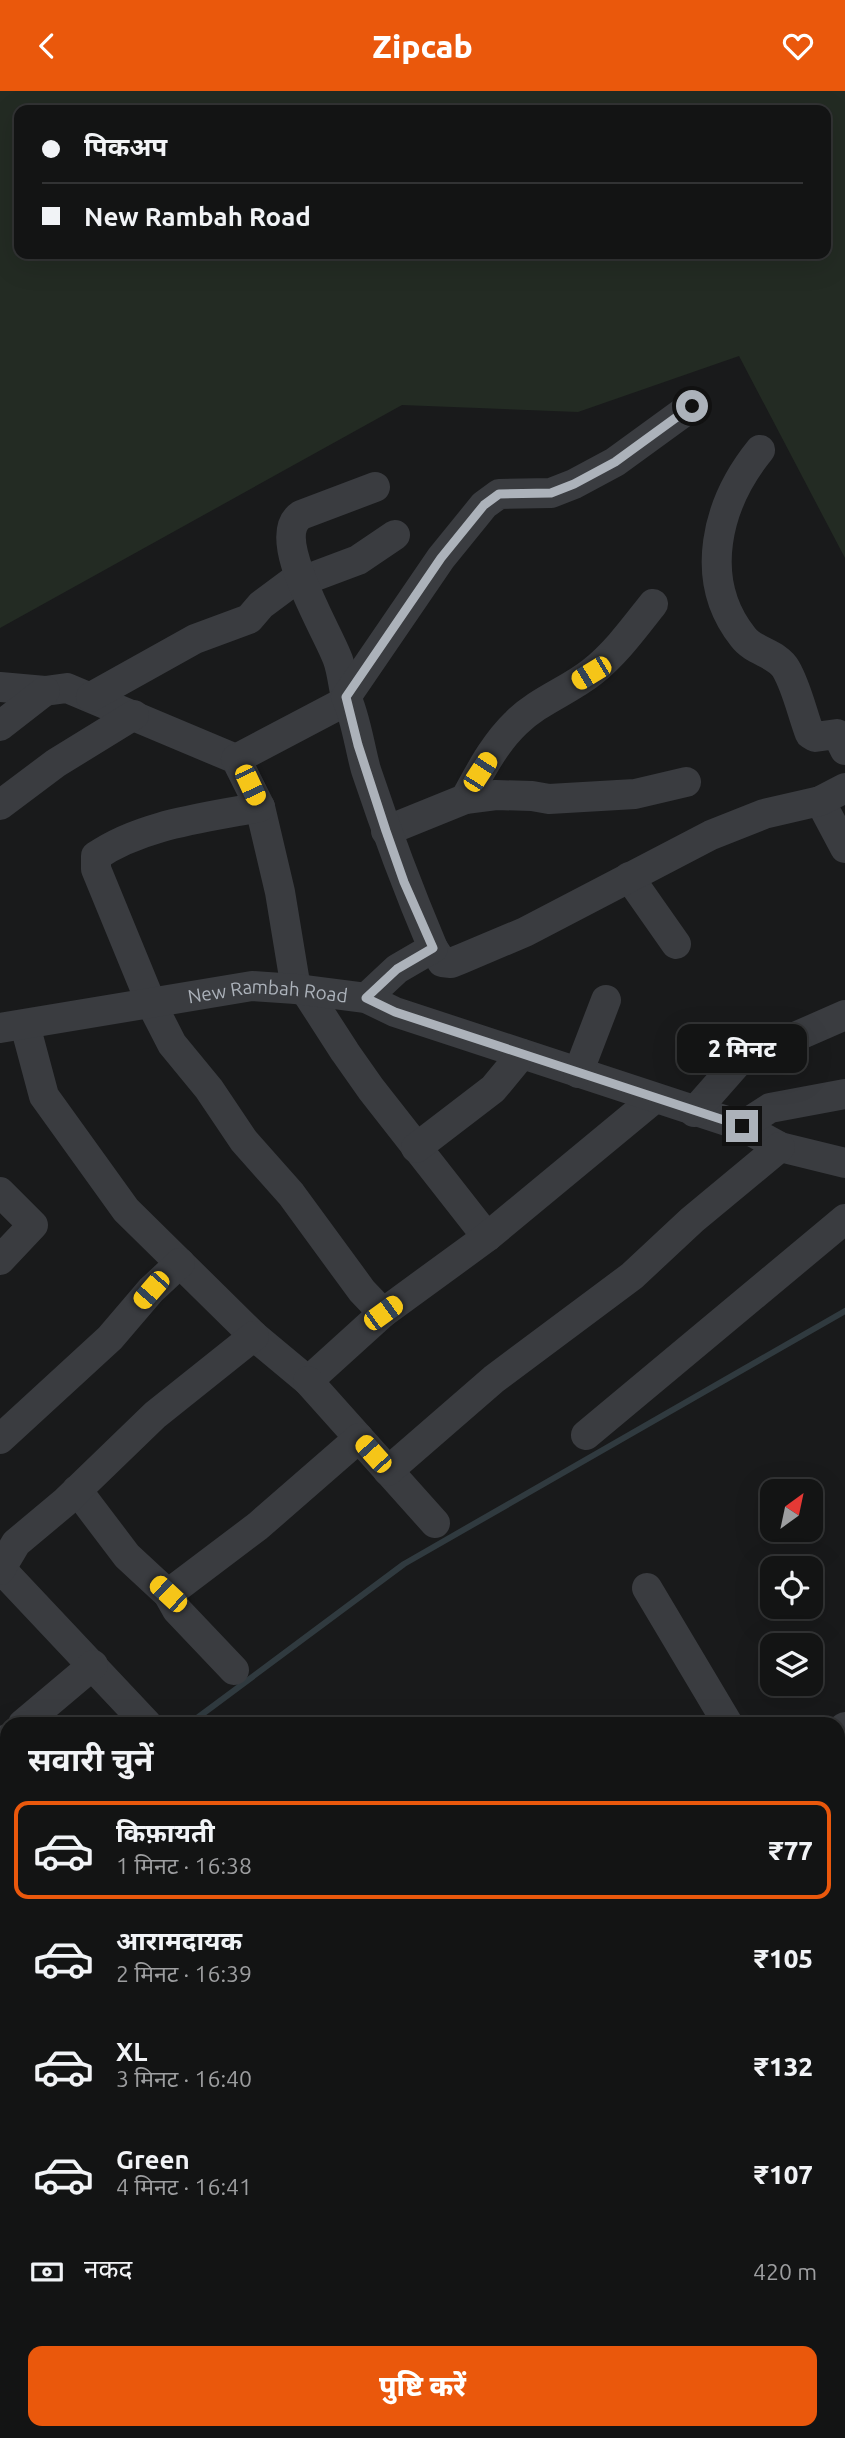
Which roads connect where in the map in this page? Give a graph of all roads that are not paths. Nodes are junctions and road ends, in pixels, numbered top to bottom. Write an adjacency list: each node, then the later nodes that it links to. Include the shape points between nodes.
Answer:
1 (692, 406): 10 (street, via 615,462 574,484 551,493 499,494 484,505 441,558)
2 (760, 450): 13 (street, via 742,473 718,534 715,559 720,598 742,637 786,669 810,734 837,734)
3 (375, 487): 5 (street, via 296,518 291,528)
4 (395, 535): 5 (street, via 358,560)
5 (301, 578): 9 (street, via 261,605 249,619 195,639); 10 (street, via 338,660)
6 (653, 604): 17 (street, via 620,646 591,673 517,722)
7 (0, 688): 8 (street)
8 (45, 691): 9 (street, via 67,688); 12 (street)
9 (91, 697): 11 (street)
10 (347, 698): 14 (street); 20 (street)
11 (134, 715): 14 (street); 18 (street, via 56,763)
12 (0, 726)
13 (845, 750)
14 (236, 759): 19 (street)
15 (686, 782): 17 (street, via 635,794)
16 (833, 794): 21 (street); 22 (street, via 711,835)
17 (465, 799): 20 (street)
18 (0, 805)
19 (260, 807): 25 (street); 28 (street, via 144,832 96,856 96,869)
20 (386, 831): 24 (street)
21 (845, 848)
22 (629, 877): 23 (street); 24 (street, via 461,960 442,962)
23 (676, 944)
24 (433, 948): 26 (street, via 397,969)
25 (300, 989): 26 (street, New Rambah Road); 28 (street, New Rambah Road, via 252,986); 38 (street)
26 (366, 998): 31 (street, New Rambah Road)
27 (606, 1000): 32 (street)
28 (151, 1003): 30 (street, New Rambah Road); 45 (street, via 172,1044 244,1141)
29 (845, 1015): 35 (street, via 738,1062)
30 (12, 1026): 44 (street, via 44,1095 126,1210)
31 (522, 1054): 32 (street, New Rambah Road); 38 (street, via 493,1089)
32 (578, 1073): 34 (street, New Rambah Road)
33 (845, 1094): 36 (street, via 770,1108)
34 (655, 1098): 35 (street, New Rambah Road); 42 (street)
35 (694, 1112): 36 (street, New Rambah Road)
36 (742, 1126): 37 (street, New Rambah Road)
37 (780, 1147): 39 (street, New Rambah Road); 51 (street, via 632,1276 494,1380)
38 (416, 1148): 42 (street)
39 (845, 1163)
40 (0, 1192): 43 (street, via 33,1225)
41 (845, 1219): 48 (street)
42 (487, 1237): 45 (street)
43 (0, 1260)
44 (180, 1263): 46 (street); 50 (street, via 110,1338)
45 (383, 1313): 47 (street)
46 (254, 1336): 47 (street); 52 (street, via 155,1415)
47 (308, 1381): 49 (street)
48 (586, 1435)
49 (359, 1438): 51 (street); 56 (street, via 258,1526)
50 (0, 1439)
51 (388, 1471): 53 (street)
52 (76, 1490): 54 (street, via 16,1543); 56 (street, via 128,1556)
53 (435, 1523)
54 (1, 1569): 57 (street)
55 (647, 1588): 61 (street)
56 (168, 1594): 58 (street, via 177,1610)
57 (93, 1665): 59 (street); 60 (street)
58 (234, 1670)
59 (31, 1717)
60 (140, 1717)
61 (724, 1717)

